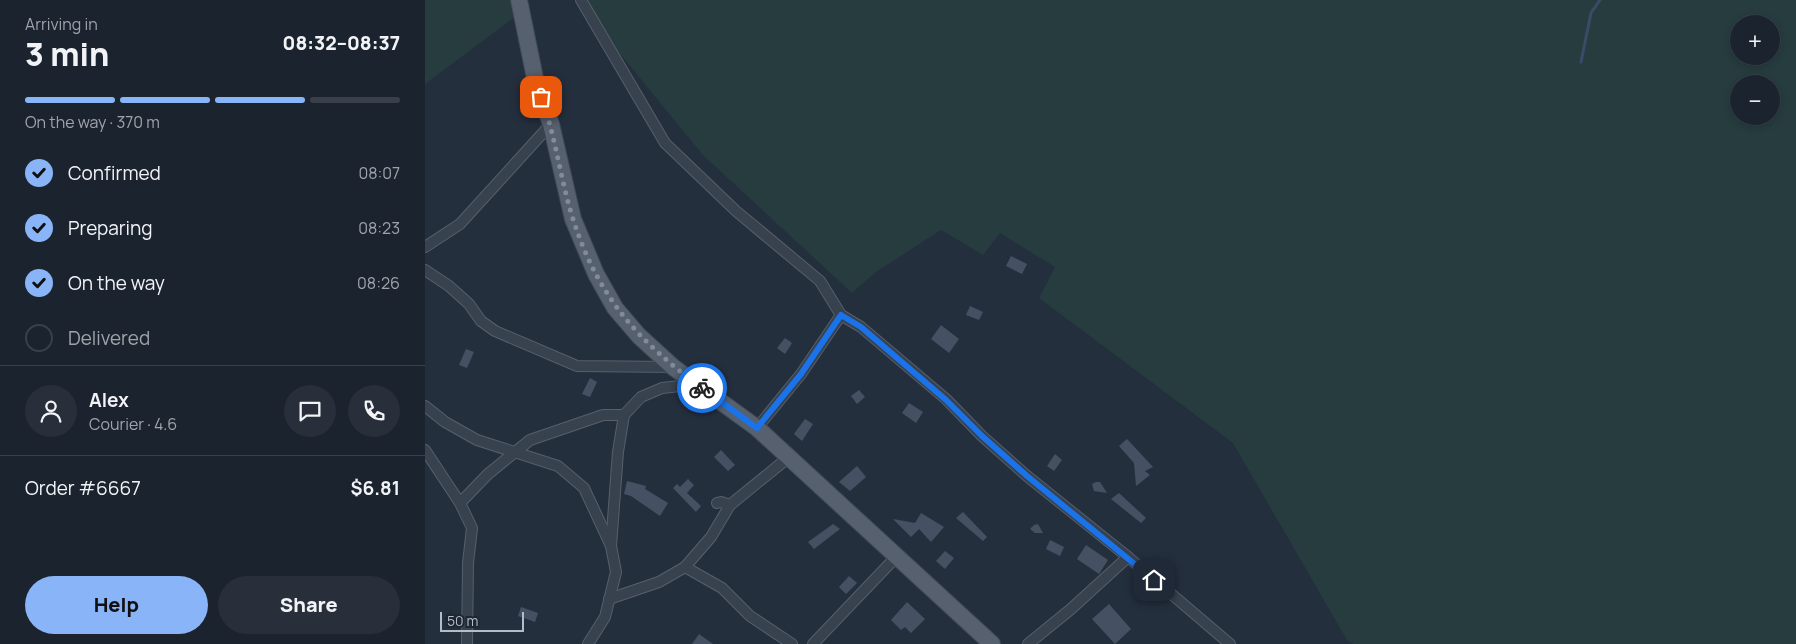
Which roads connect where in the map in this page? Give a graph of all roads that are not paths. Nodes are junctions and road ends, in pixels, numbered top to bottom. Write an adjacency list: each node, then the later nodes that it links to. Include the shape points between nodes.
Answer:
1 (519, 0): 3 (main road, via 536,83)
2 (581, 0): 6 (street, via 665,143 736,211 820,281)
3 (551, 124): 4 (street, via 460,224); 7 (main road, via 573,219 596,274 615,308 639,336)
4 (425, 247)
5 (425, 270): 7 (street, via 449,286 469,304 481,321 495,331 577,366)
6 (841, 315): 11 (street, via 801,374); 20 (street, via 868,333 1027,476)
7 (673, 367): 8 (main road)
8 (697, 384): 10 (street, via 662,388 641,397); 11 (main road)
9 (425, 406): 13 (street, via 477,440)
10 (625, 415): 13 (street, via 593,418 530,440); 18 (street, via 618,452)
11 (757, 428): 14 (main road)
12 (425, 450): 15 (street)
13 (515, 452): 15 (street); 18 (street, via 558,466 584,488)
14 (789, 458): 17 (street); 19 (main road)
15 (460, 503): 23 (street, via 472,528)
16 (717, 504): 17 (street)
17 (730, 504): 21 (street, via 711,537)
18 (611, 546): 22 (street, via 616,572)
19 (897, 556): 26 (street); 27 (main road)
20 (1128, 557): 28 (street); 29 (street)
21 (685, 567): 22 (street, via 659,582); 25 (street, via 722,588 750,616)
22 (609, 598): 24 (street, via 605,618)
23 (467, 644)
24 (588, 644)
25 (792, 644)
26 (813, 644)
27 (992, 644)
28 (1028, 644)
29 (1230, 644)

